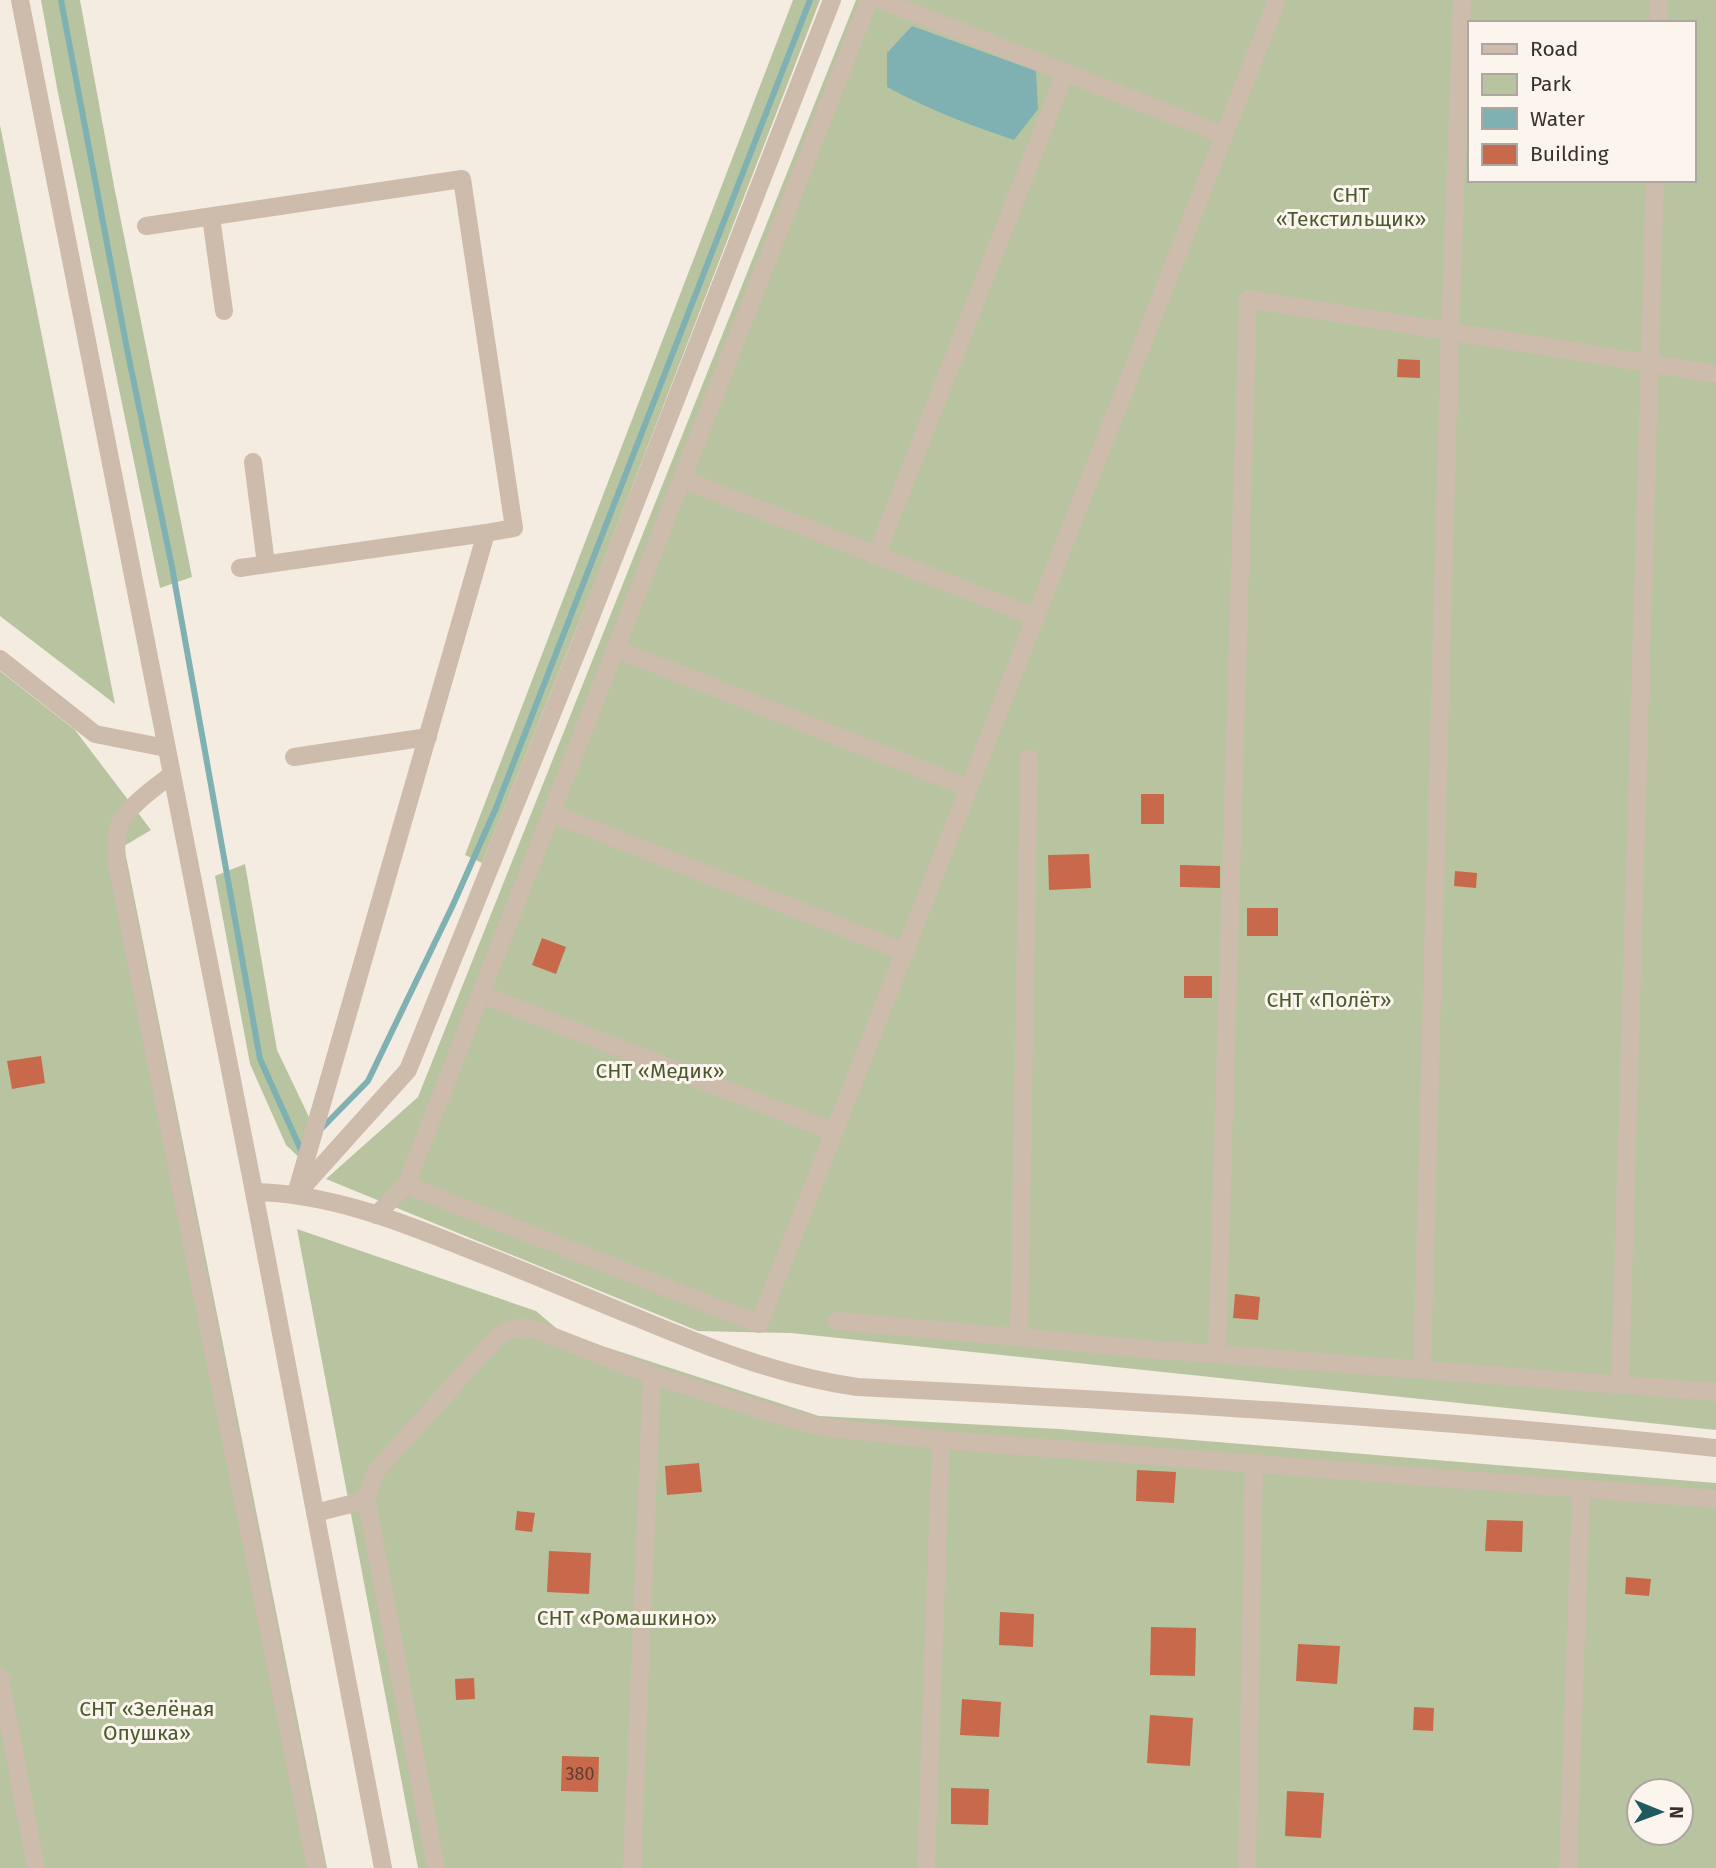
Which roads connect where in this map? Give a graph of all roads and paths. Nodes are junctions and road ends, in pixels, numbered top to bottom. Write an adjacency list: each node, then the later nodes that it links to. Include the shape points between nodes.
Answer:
1 (20, 0): 28 (street)
2 (832, 0): 39 (street, via 408,1070)
3 (869, 0): 19 (street)
4 (881, 0): 9 (street)
5 (1277, 0): 10 (street)
6 (1462, 0): 15 (street)
7 (1660, 0): 8 (street)
8 (1659, 21)
9 (1065, 73): 10 (street); 21 (street)
10 (1224, 135): 24 (street)
11 (1654, 182): 16 (street)
12 (211, 217): 13 (street); 14 (street); 20 (street, via 462,180 513,528)
13 (146, 226)
14 (224, 311)
15 (1450, 333): 16 (street); 43 (street, via 1248,299); 44 (street)
16 (1650, 363): 17 (street); 46 (street)
17 (1716, 374)
18 (253, 462): 22 (street)
19 (682, 479): 21 (street); 25 (street)
20 (486, 533): 22 (street); 27 (street)
21 (876, 556): 24 (street)
22 (266, 564): 23 (street)
23 (240, 568)
24 (1035, 617): 32 (street)
25 (615, 649): 32 (street); 33 (street)
26 (0, 659): 28 (street, via 95,734)
27 (428, 737): 29 (street); 39 (street)
28 (166, 748): 31 (street)
29 (295, 757)
30 (1029, 758): 42 (street)
31 (171, 775): 38 (street); 57 (street, via 120,823 117,865)
32 (969, 788): 34 (street)
33 (551, 813): 34 (street); 35 (street)
34 (905, 952): 36 (street)
35 (481, 994): 36 (street); 37 (street)
36 (834, 1132): 37 (street, via 759,1324)
37 (406, 1185): 40 (street)
38 (254, 1192): 39 (street); 54 (street)
39 (296, 1194): 40 (street)
40 (376, 1215): 49 (street, via 692,1341 817,1381 857,1387 1177,1403)
41 (837, 1321): 42 (street)
42 (1019, 1336): 43 (street)
43 (1217, 1353): 44 (street)
44 (1422, 1370): 46 (street)
45 (652, 1375): 48 (street, via 823,1427); 52 (street, via 536,1329 509,1328 377,1470); 60 (street)
46 (1619, 1385): 47 (street)
47 (1716, 1391)
48 (941, 1440): 50 (street); 61 (street)
49 (1716, 1448)
50 (1254, 1462): 51 (street); 62 (street)
51 (1581, 1489): 53 (street); 63 (street)
52 (366, 1497): 54 (street); 59 (street)
53 (1716, 1499)
54 (315, 1513): 58 (street)
55 (0, 1677): 56 (street)
56 (36, 1868)
57 (316, 1868)
58 (383, 1868)
59 (436, 1868)
60 (632, 1868)
61 (926, 1868)
62 (1247, 1868)
63 (1568, 1868)

